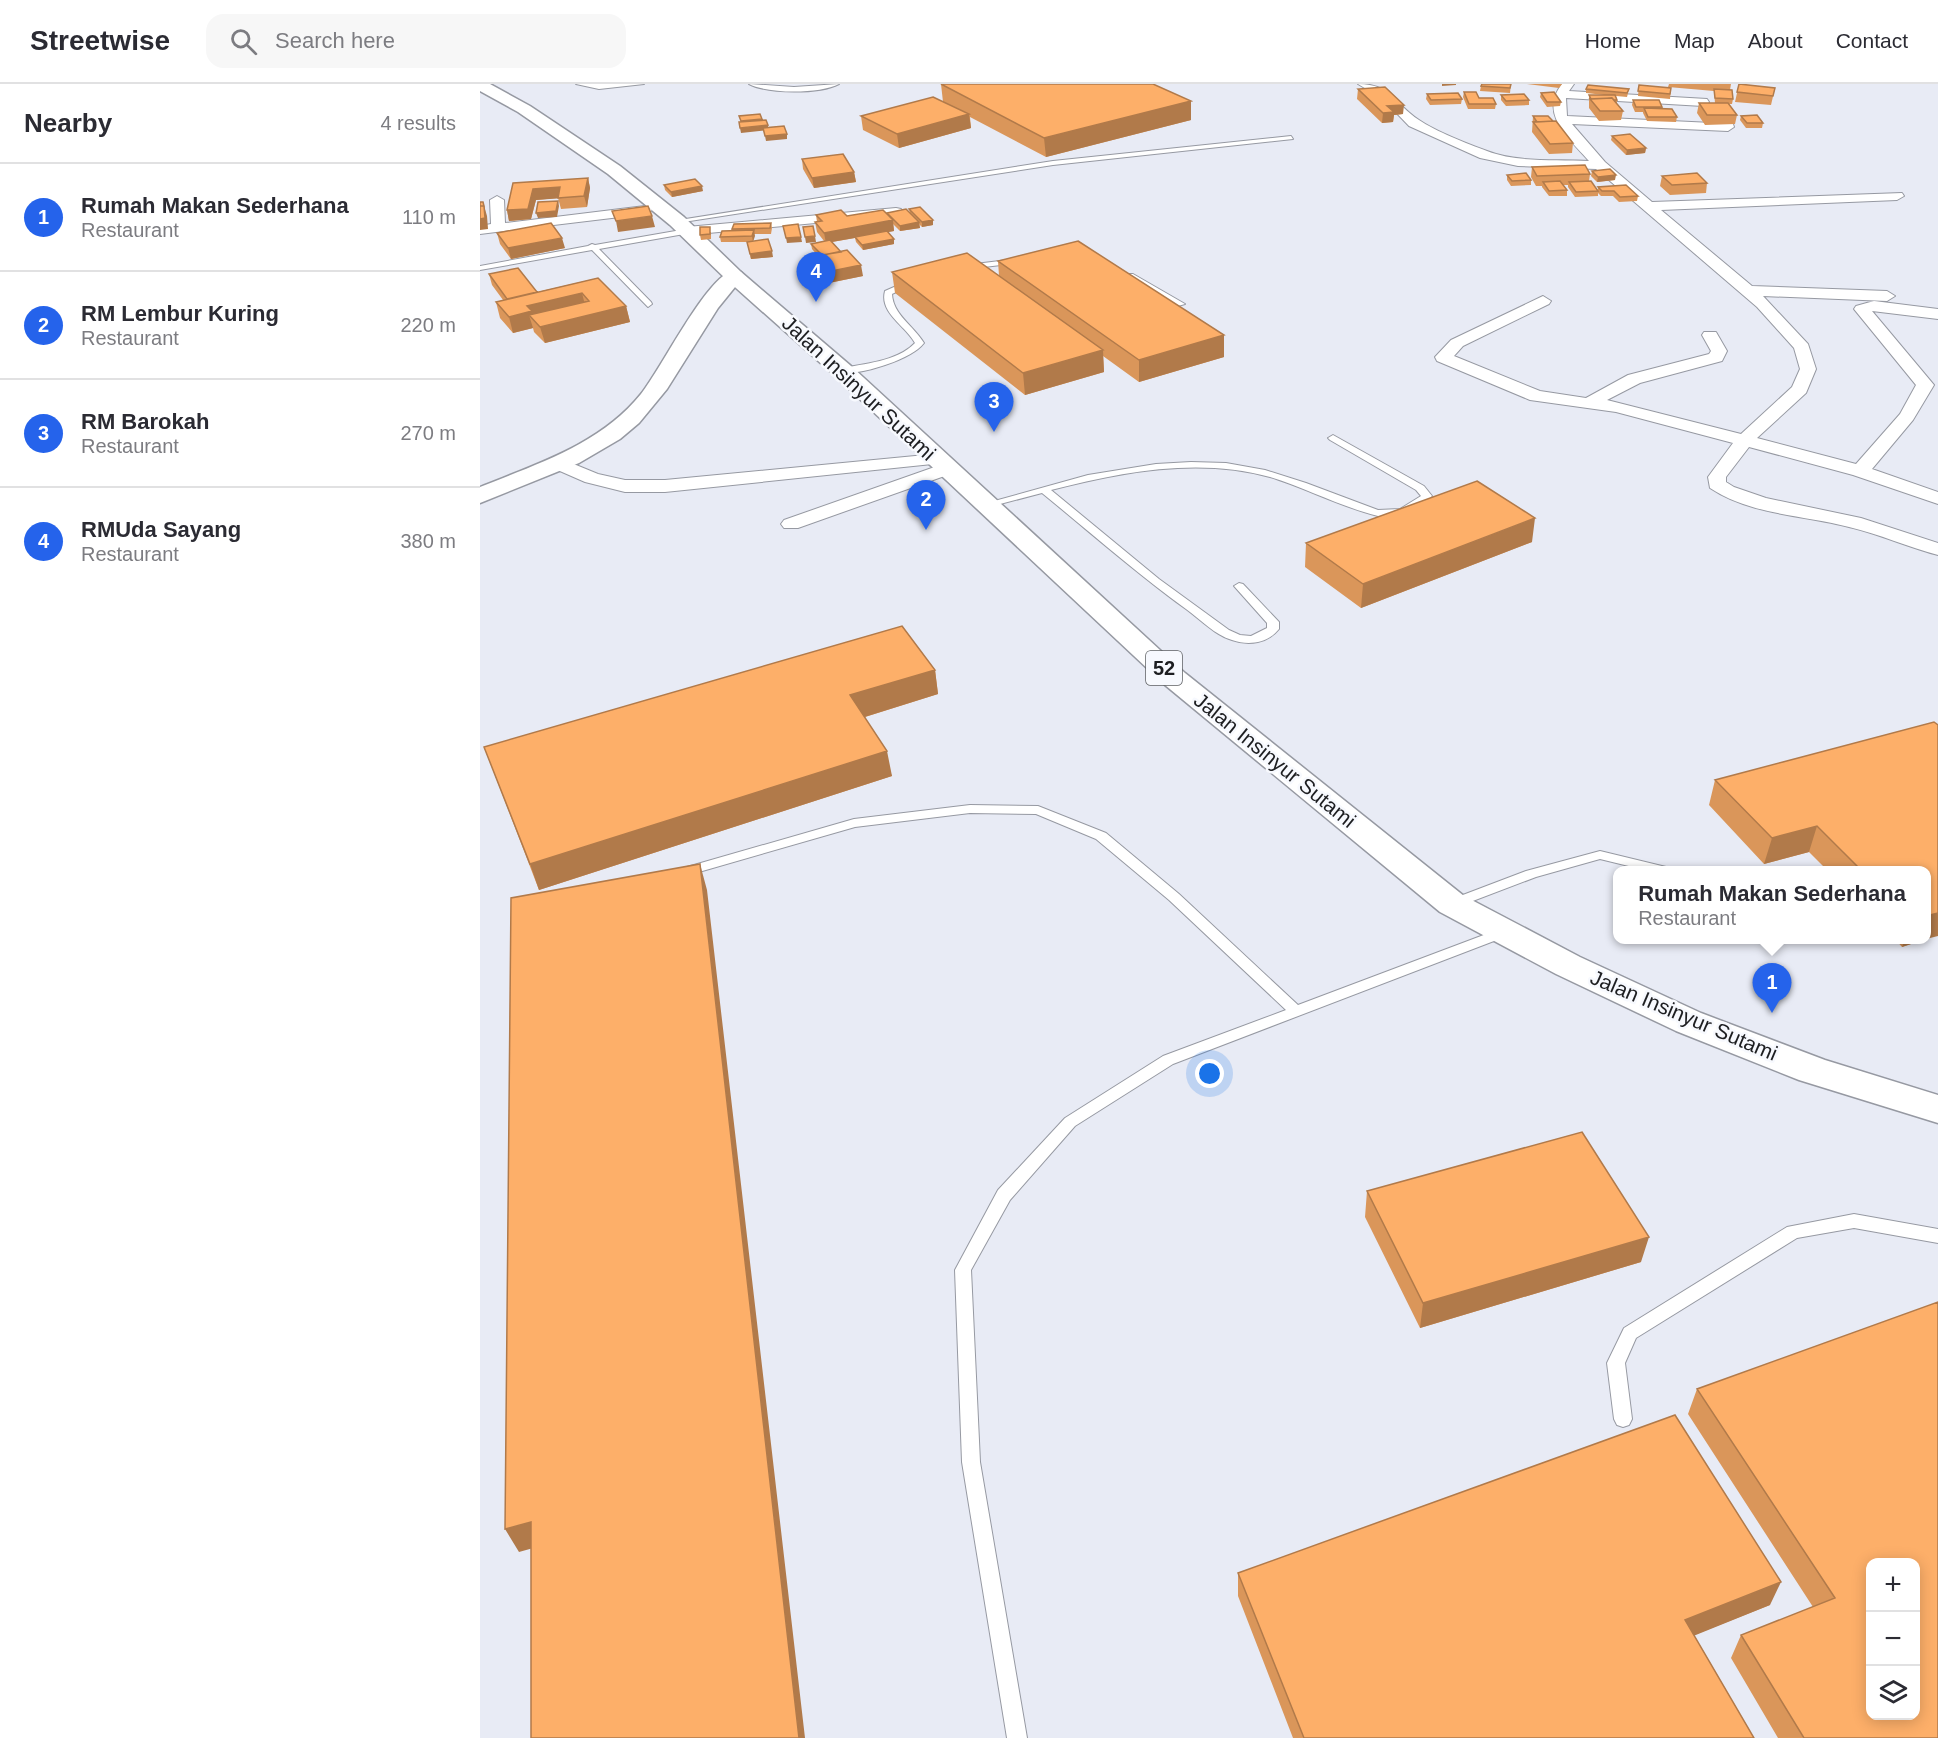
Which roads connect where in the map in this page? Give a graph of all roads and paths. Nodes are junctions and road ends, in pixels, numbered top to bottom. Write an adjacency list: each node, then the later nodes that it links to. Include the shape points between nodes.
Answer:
1 (579, 84): 2 (lane)
2 (641, 84)
3 (752, 84): 4 (lane, via 788,91)
4 (836, 84)
5 (1364, 84): 12 (street, via 1387,96 1414,123 1485,155 1518,162)
6 (480, 85): 17 (main road, Jalan Insinyur Sutami / 52, via 524,109 595,158)
7 (1564, 89): 8 (street); 9 (street)
8 (1703, 102)
9 (1561, 120): 10 (street); 12 (street)
10 (1728, 127)
11 (1291, 138): 17 (lane, via 1053,163)
12 (1600, 165): 15 (street)
13 (1897, 196): 15 (street)
14 (497, 200): 18 (street)
15 (1650, 206): 27 (street)
16 (896, 212): 17 (street)
17 (675, 220): 18 (street); 20 (lane); 25 (main road, Jalan Insinyur Sutami / 52)
18 (498, 228): 19 (street)
19 (480, 230)
20 (592, 246): 22 (lane); 29 (lane)
21 (1022, 260): 23 (lane)
22 (480, 268)
23 (958, 269)
24 (1118, 269): 30 (lane)
25 (734, 276): 33 (main road, Jalan Insinyur Sutami / 52); 38 (main road, via 710,302 668,372 641,407 610,437)
26 (921, 278): 33 (lane, via 898,286 888,293 887,301 892,312 916,334 920,343 915,351)
27 (1747, 291): 31 (street, via 1850,294); 37 (street, via 1802,347 1808,369 1800,389)
28 (1543, 301): 35 (street, via 1457,343 1443,357 1536,396)
29 (648, 304)
30 (1181, 304)
31 (1937, 312): 34 (street, via 1874,306 1862,309)
32 (1710, 335): 35 (street, via 1719,351 1716,357 1634,379)
33 (843, 371): 39 (main road, Jalan Insinyur Sutami / 52)
34 (1931, 386): 40 (street)
35 (1589, 403): 37 (street, via 1617,406)
36 (1333, 438): 41 (lane, via 1427,496 1416,507 1393,514 1366,512 1290,479 1253,470 1196,464 1133,468)
37 (1744, 440): 40 (street); 46 (street, via 1717,477 1722,489 1853,522)
38 (559, 464): 39 (street, via 625,486); 42 (main road)
39 (941, 464): 44 (main road, Jalan Insinyur Sutami / 52); 45 (street)
40 (1860, 471): 43 (street)
41 (1044, 490): 44 (lane); 47 (lane, via 1227,634 1238,639 1269,634 1274,629 1273,622)
42 (480, 496)
43 (1938, 497)
44 (985, 505): 50 (main road, Jalan Insinyur Sutami / 52, via 1175,679)
45 (791, 524)
46 (1938, 549)
47 (1239, 586)
48 (1645, 866): 50 (lane, via 1600,855 1531,874)
49 (676, 875): 52 (lane, via 855,823 970,809 1038,810 1101,836)
50 (1452, 904): 51 (main road, Jalan Insinyur Sutami / 52)
51 (1502, 933): 52 (lane); 53 (main road, Jalan Insinyur Sutami / 52, via 1730,1040 1895,1098)
52 (1296, 1011): 56 (lane, via 1168,1060 1070,1122 1004,1196 963,1270 971,1462)
53 (1938, 1109)
54 (1938, 1236): 55 (lane, via 1854,1221 1793,1232 1630,1333 1616,1363)
55 (1623, 1419)
56 (1017, 1738)

